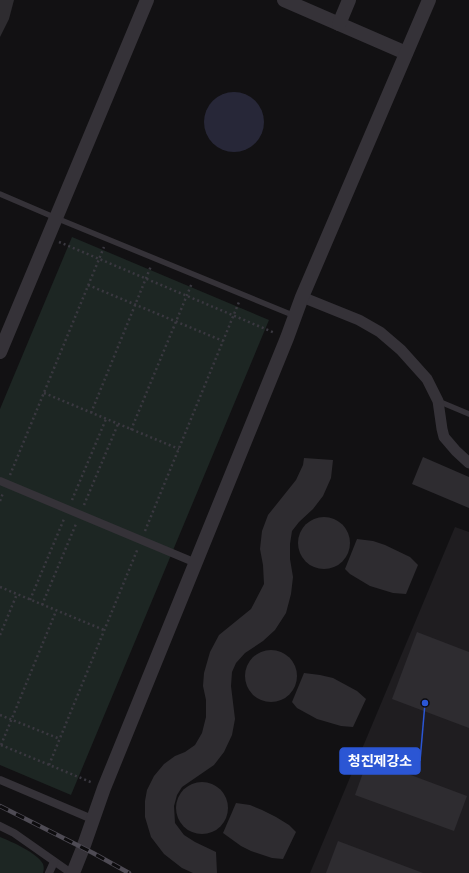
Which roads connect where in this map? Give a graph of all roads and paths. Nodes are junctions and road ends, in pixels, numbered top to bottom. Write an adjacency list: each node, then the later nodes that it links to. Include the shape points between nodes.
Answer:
1 (146, 0): 8 (street)
2 (284, 0): 5 (street)
3 (349, 0): 5 (street)
4 (429, 0): 6 (street)
5 (339, 24): 6 (street)
6 (406, 53): 17 (street)
7 (0, 194): 8 (lane)
8 (56, 218): 9 (street); 10 (lane)
9 (48, 238): 12 (path); 23 (street)
10 (107, 239): 11 (lane); 12 (path)
11 (155, 258): 13 (lane); 14 (path)
12 (99, 259): 14 (path); 15 (path)
13 (195, 275): 16 (path); 19 (lane)
14 (146, 279): 16 (path); 18 (path)
15 (88, 285): 18 (path); 24 (path)
16 (186, 296): 20 (path); 21 (path)
17 (302, 297): 19 (street); 25 (street, via 359,320 380,332 401,350 427,379)
18 (136, 304): 20 (path); 26 (path)
19 (295, 316): 21 (street)
20 (176, 321): 22 (path); 28 (path)
21 (287, 338): 33 (street)
22 (224, 341)
23 (0, 352)
24 (44, 393): 26 (path); 31 (path)
25 (438, 401): 27 (lane); 30 (street, via 444,437)
26 (91, 413): 28 (path)
27 (469, 414)
28 (132, 430): 29 (path)
29 (179, 449)
30 (469, 463)
31 (3, 482): 32 (path); 33 (street)
32 (0, 501)
33 (196, 563): 44 (street)
34 (0, 587): 35 (path)
35 (17, 594): 36 (path); 38 (path)
36 (56, 611): 37 (path); 40 (path)
37 (104, 630)
38 (0, 635)
39 (0, 715): 40 (path)
40 (12, 720): 41 (path); 42 (path)
41 (60, 740)
42 (1, 745): 44 (path)
43 (0, 780): 45 (street)
44 (104, 788): 45 (street)
45 (92, 819): 49 (street)
46 (0, 826): 47 (street)
47 (54, 862): 48 (street); 49 (street)
48 (49, 873)
49 (72, 873)

